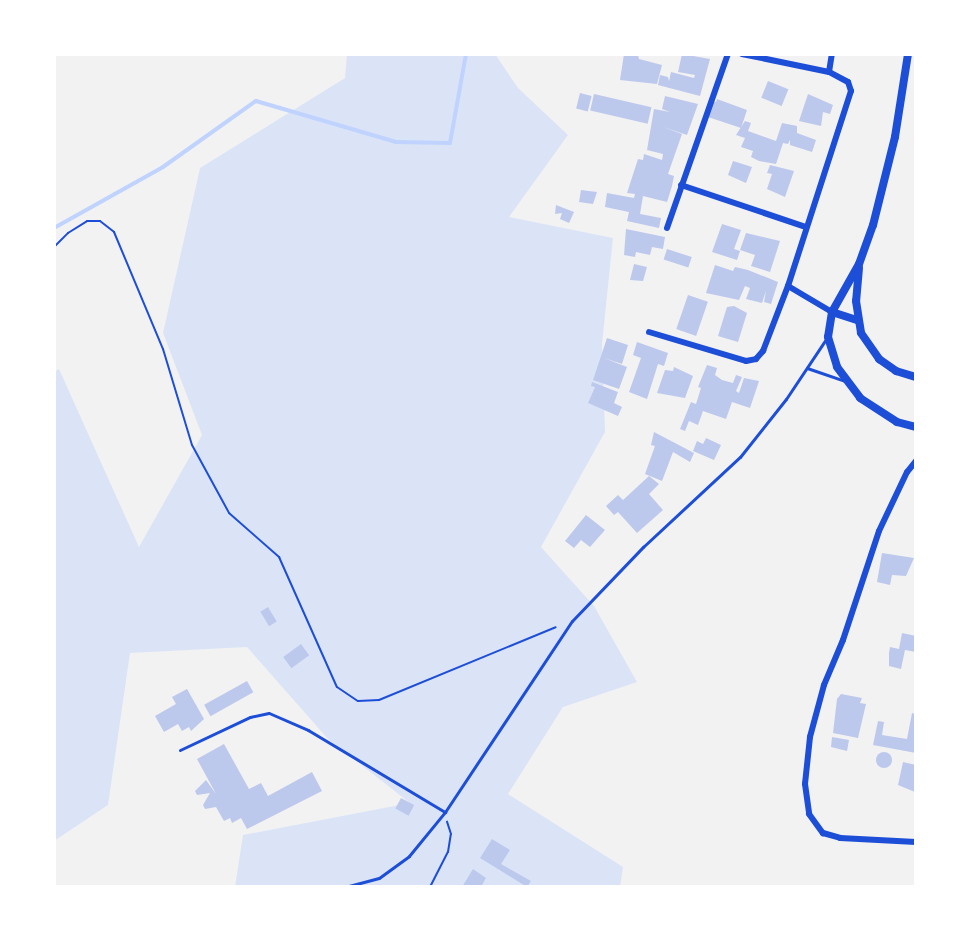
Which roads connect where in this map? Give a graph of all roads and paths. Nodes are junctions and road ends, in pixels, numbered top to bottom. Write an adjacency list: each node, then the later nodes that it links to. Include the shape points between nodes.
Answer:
1 (728, 54): 6 (street)
2 (742, 54): 5 (street)
3 (832, 54): 5 (street)
4 (908, 54): 10 (street, via 884,188)
5 (829, 72): 7 (street, via 848,82 851,91)
6 (681, 185): 7 (street); 8 (street)
7 (806, 227): 11 (street)
8 (667, 228)
9 (54, 247): 21 (path, via 87,221 100,221 114,232 157,333 205,472 229,513 279,557 330,676 348,695 358,701 379,700)
10 (859, 264): 12 (street); 13 (street)
11 (788, 286): 12 (street); 14 (street, via 756,359 746,361)
12 (832, 312): 13 (street); 15 (street)
13 (857, 320): 17 (street, via 879,359)
14 (649, 332)
15 (828, 337): 16 (lane); 18 (street)
16 (807, 368): 18 (lane); 21 (lane, via 740,457)
17 (916, 377)
18 (847, 382): 19 (street, via 874,409)
19 (916, 427)
20 (916, 461): 24 (street, via 879,531 824,685 805,784 809,814 823,833)
21 (572, 621): 23 (lane)
22 (180, 750): 23 (lane, via 269,713 308,730)
23 (445, 812): 25 (lane, via 393,869); 26 (path, via 451,834 448,852)
24 (916, 842)
25 (345, 887)
26 (430, 887)

